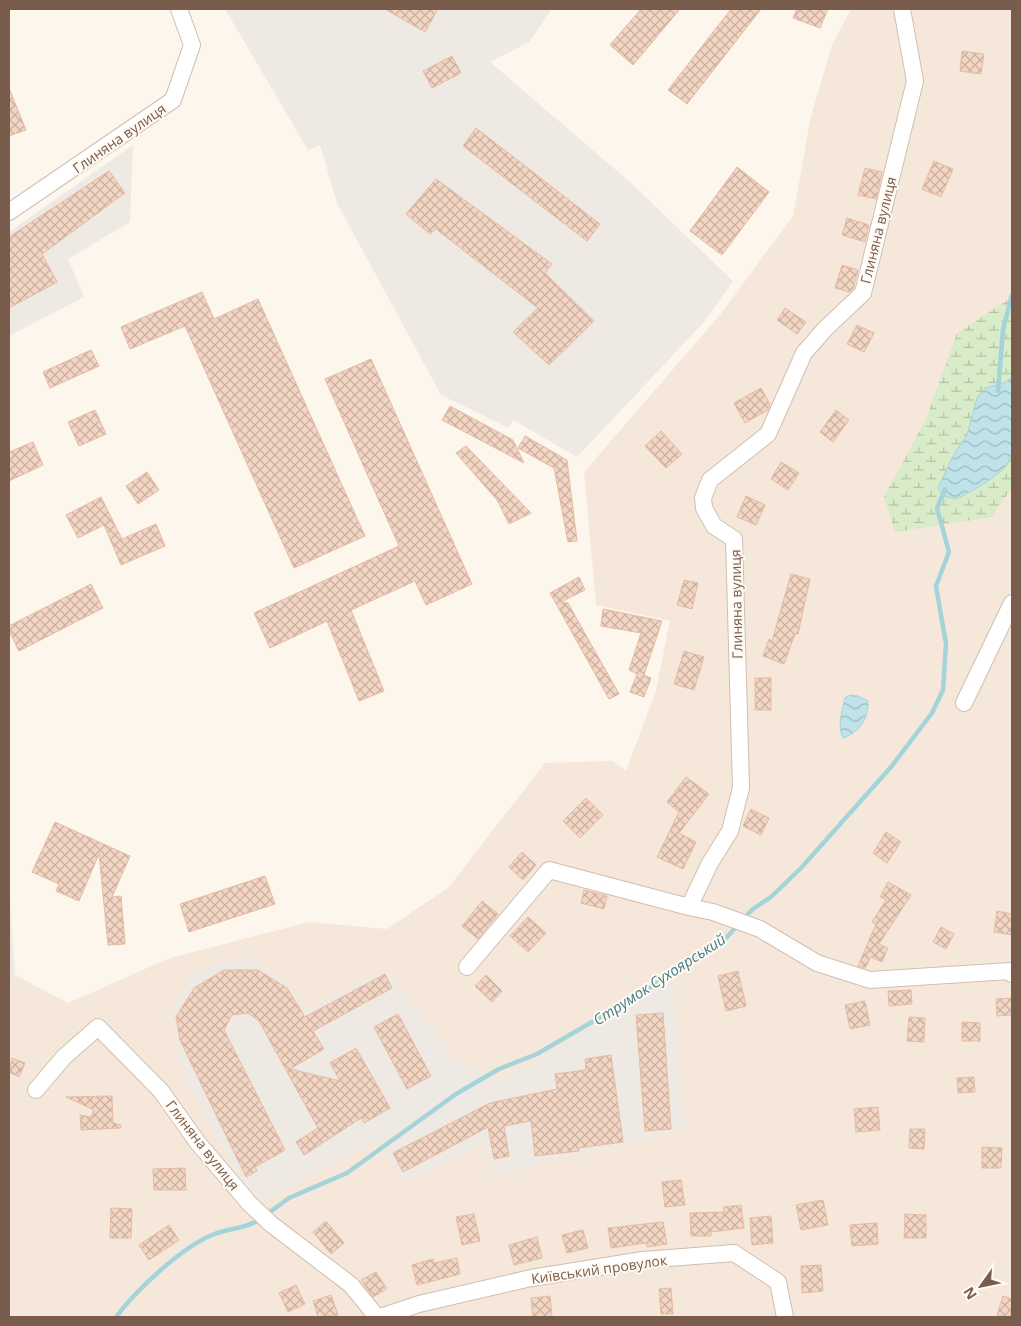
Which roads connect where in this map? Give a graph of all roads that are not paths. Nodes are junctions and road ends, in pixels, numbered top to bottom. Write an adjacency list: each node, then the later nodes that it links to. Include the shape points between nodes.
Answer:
1 (179, 9): 3 (street, Глиняна вулиця, via 192,45 173,100)
2 (902, 9): 6 (street, Глиняна вулиця, via 915,81 863,293 804,353 768,434 710,480 703,498 704,508 714,526 734,539 741,788 730,831)
3 (9, 212)
4 (1012, 604): 5 (street)
5 (964, 703)
6 (689, 907): 7 (street, via 549,870); 8 (street, via 760,929 817,963 870,980 1010,971)
7 (467, 967)
8 (1012, 974)
9 (36, 1090): 10 (street, Глиняна вулиця, via 64,1057 98,1027 161,1091 198,1144 257,1210 351,1285)
10 (378, 1317): 11 (street, Київський провулок, via 531,1278 643,1260 734,1253 778,1282)
11 (785, 1317)

